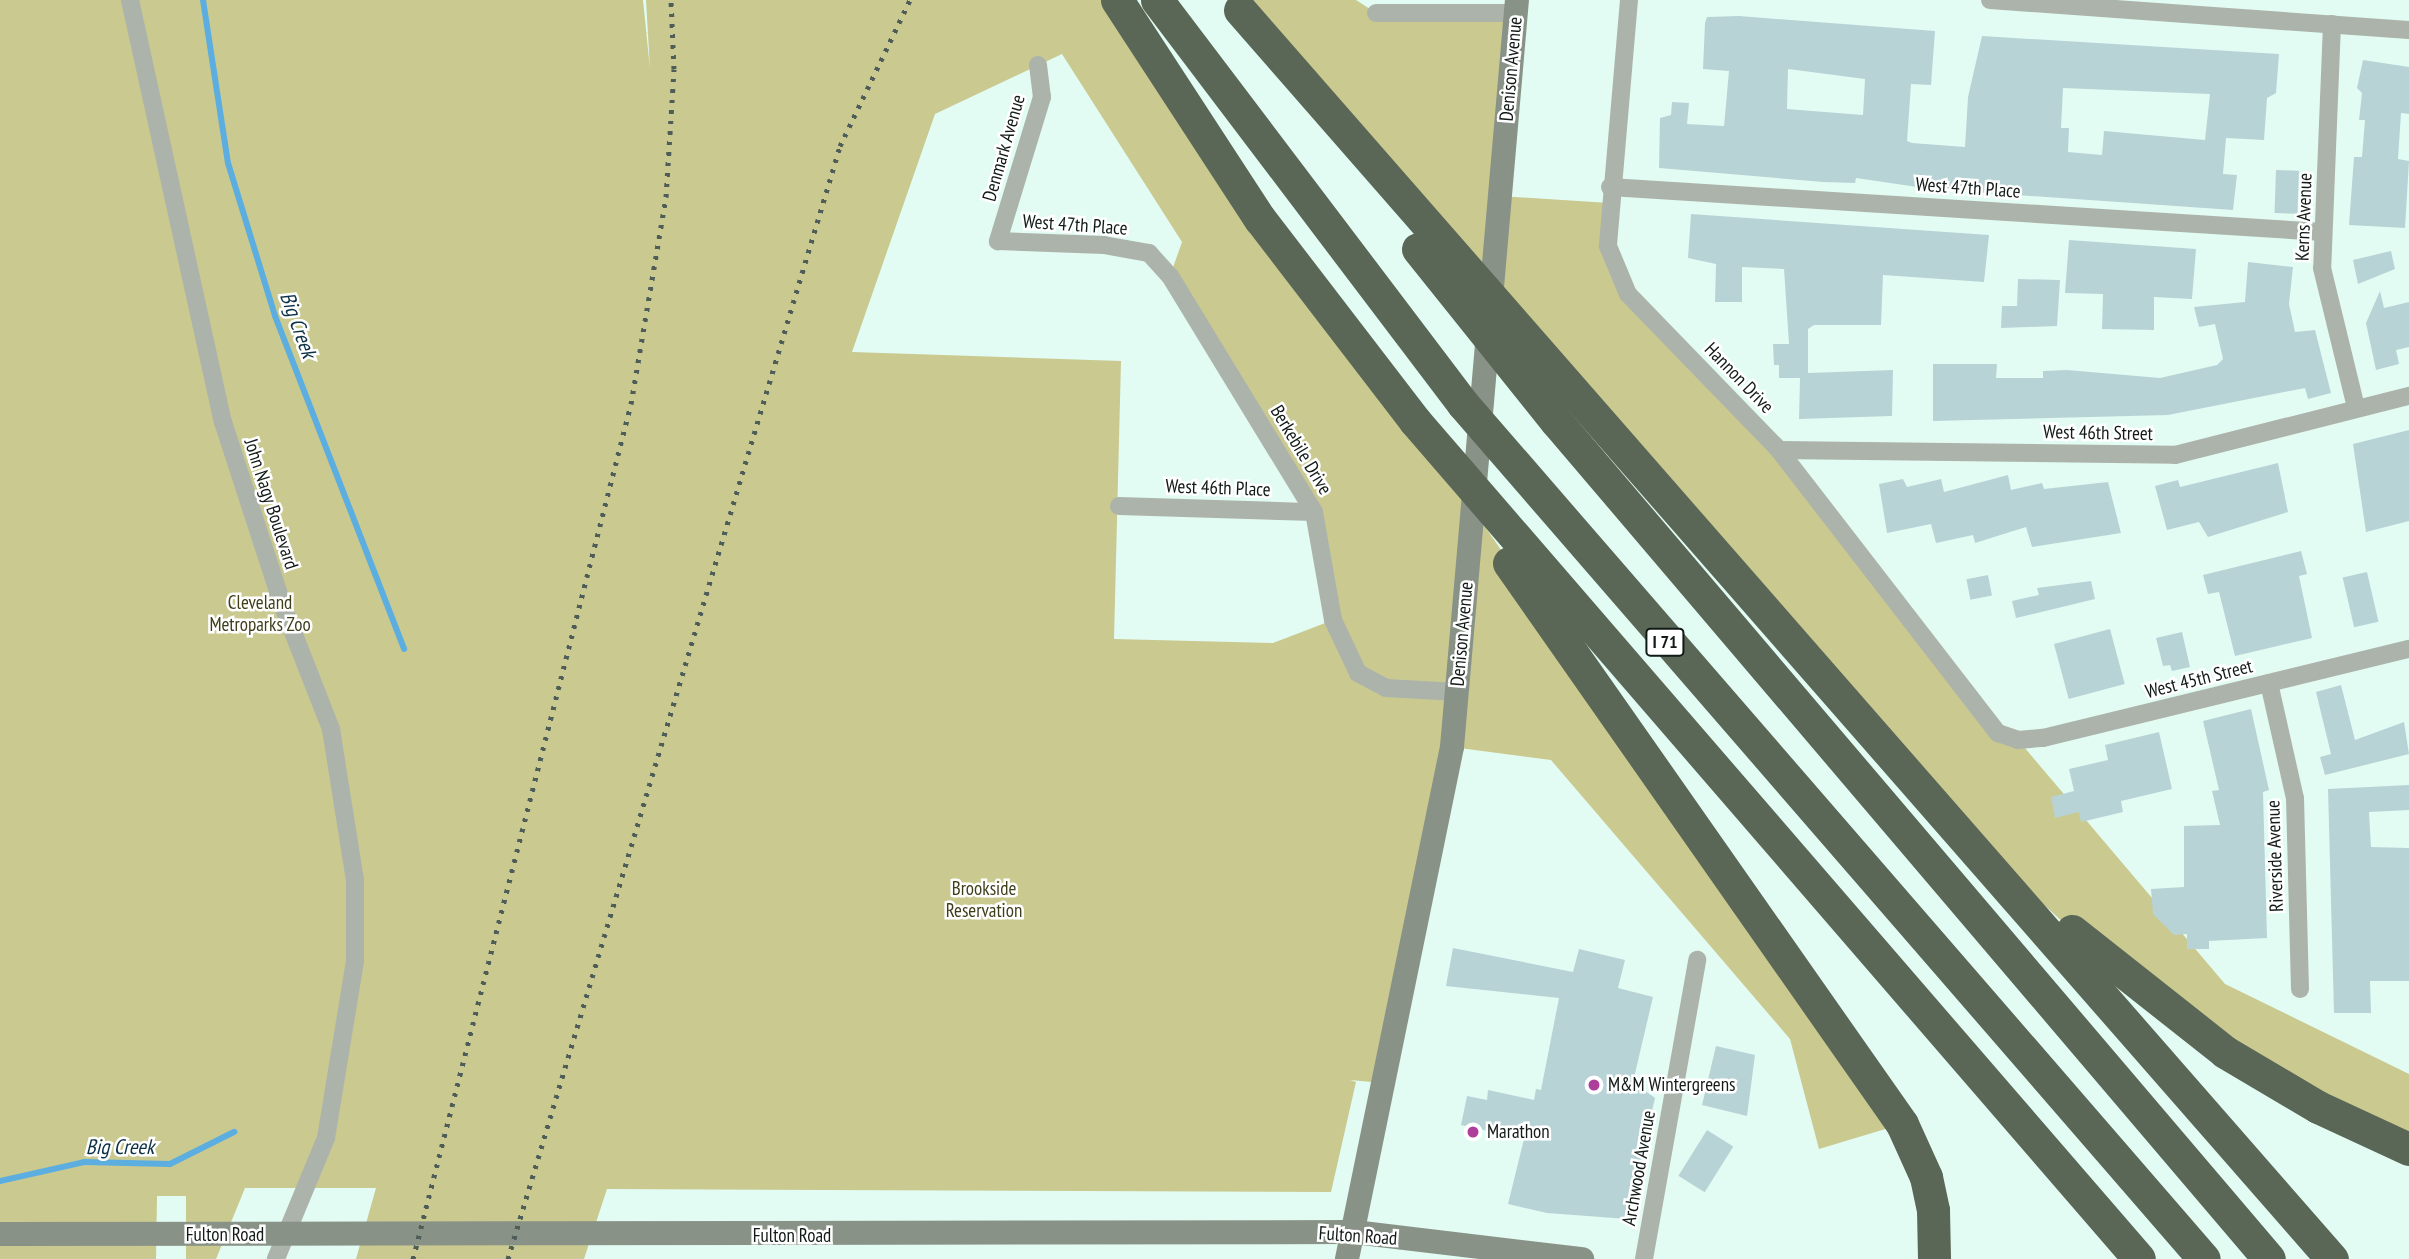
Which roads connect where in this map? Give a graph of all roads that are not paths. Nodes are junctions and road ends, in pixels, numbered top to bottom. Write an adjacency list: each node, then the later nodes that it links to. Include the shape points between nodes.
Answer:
1 (131, 0): 32 (street, John Nagy Boulevard, via 223,422 282,604 331,729 355,881 355,961 326,1138)
2 (1117, 0): 18 (highway, via 1261,219)
3 (1157, 0): 38 (highway, I 71, via 1463,404)
4 (1629, 0): 12 (street, Hannon Drive)
5 (1990, 0): 9 (street)
6 (1236, 5): 25 (highway, via 1603,431); 39 (highway, via 1447,287 1547,411)
7 (1516, 7): 8 (street); 24 (main road, Denison Avenue)
8 (1376, 13)
9 (2332, 24): 10 (street); 13 (street, Kerns Avenue)
10 (2409, 30)
11 (1038, 65): 14 (street, Denmark Avenue, via 1042,97)
12 (1610, 187): 13 (street, West 47th Place); 19 (street, Hannon Drive, via 1608,246 1628,294)
13 (2323, 232): 17 (street, Kerns Avenue, via 2322,268)
14 (998, 241): 15 (street, West 47th Place, via 1104,244)
15 (1149, 253): 21 (street, Berkebile Drive, via 1170,276)
16 (2409, 396): 17 (street, West 46th Street)
17 (2356, 408): 19 (street, West 46th Street, via 2175,455)
18 (1415, 421): 36 (highway, via 1902,1124 1931,1199); 37 (highway, via 1682,736)
19 (1779, 450): 26 (street, Hannon Drive)
20 (1119, 506): 21 (street, West 46th Place)
21 (1314, 512): 24 (street, Berkebile Drive, via 1333,620 1357,673 1386,688)
22 (2409, 649): 23 (street, West 45th Street)
23 (2269, 683): 26 (street, West 45th Street, via 2043,738 2018,740); 28 (street, Riverside Avenue, via 2295,798)
24 (1457, 692): 30 (main road, Denison Avenue, via 1437,831)
25 (1853, 709): 29 (highway, via 2041,902 2167,1011 2288,1090); 40 (highway)
26 (1998, 733)
27 (1697, 960): 35 (street, Archwood Avenue)
28 (2300, 989)
29 (2409, 1149)
30 (1354, 1232): 31 (main road, Fulton Road); 33 (main road, Denison Avenue); 34 (main road, Fulton Road)
31 (0, 1234)
32 (275, 1259)
33 (1347, 1259)
34 (1581, 1259)
35 (1644, 1259)
36 (1934, 1259)
37 (2139, 1259)
38 (2204, 1259)
39 (2269, 1259)
40 (2332, 1259)

